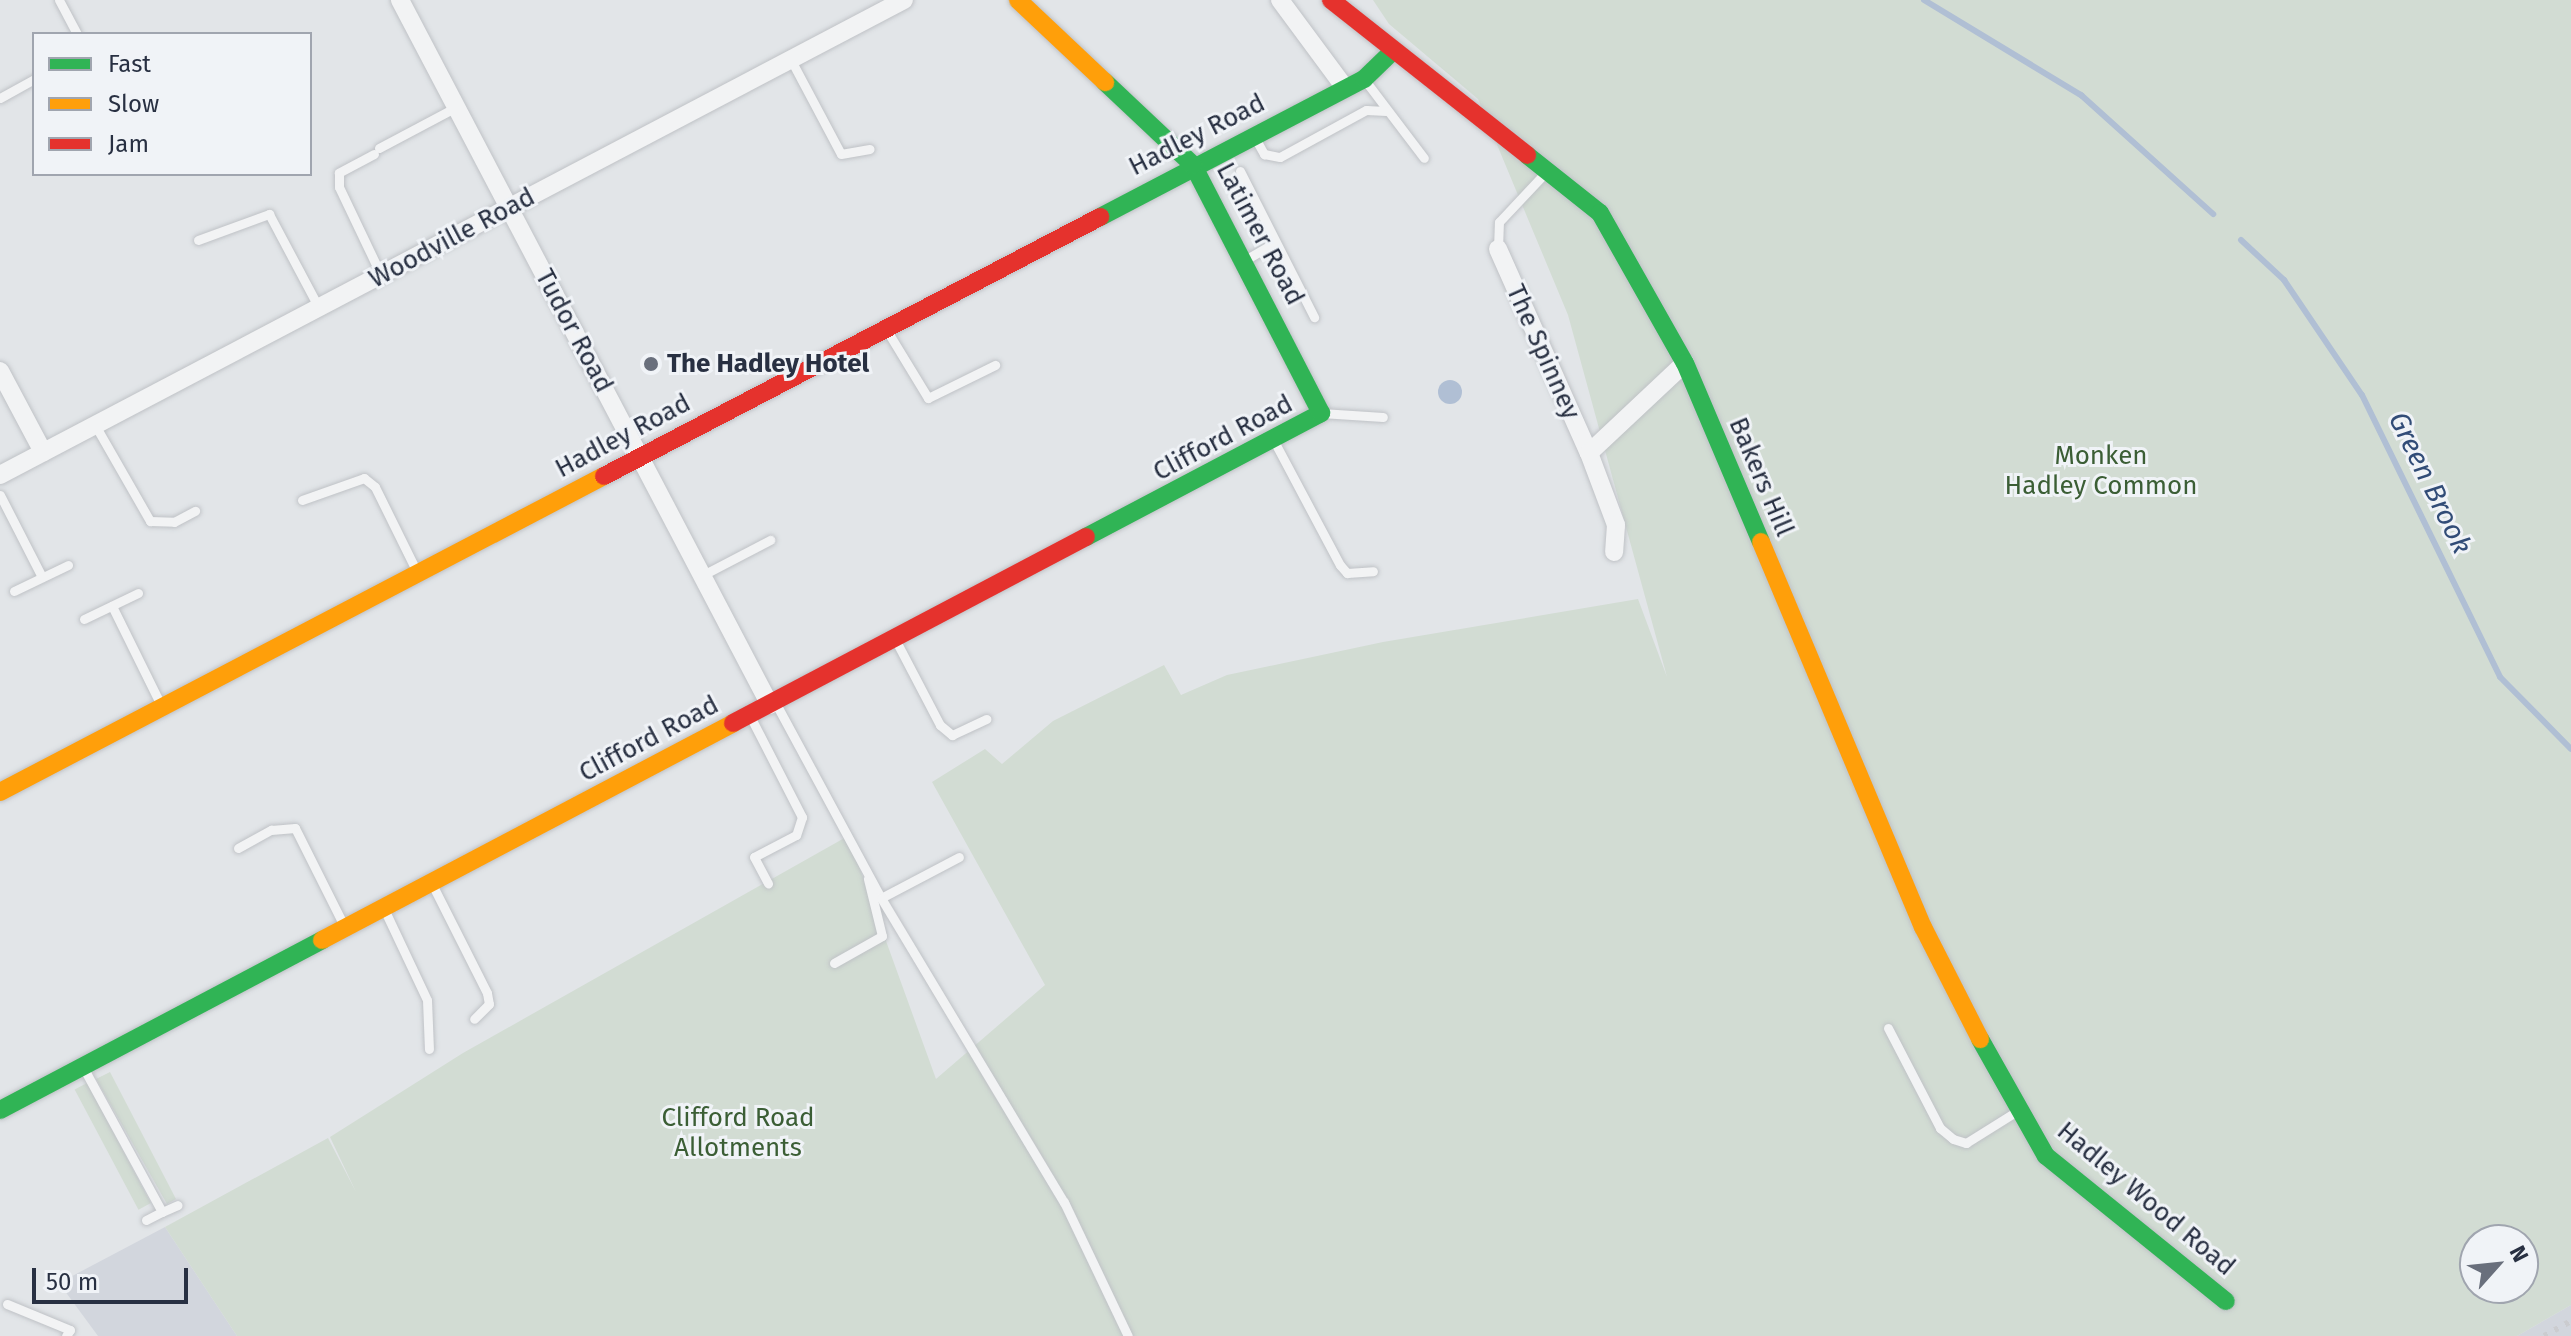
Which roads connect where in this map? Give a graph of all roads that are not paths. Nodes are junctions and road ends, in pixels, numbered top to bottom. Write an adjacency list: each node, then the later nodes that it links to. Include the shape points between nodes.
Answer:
1 (59, 0): 7 (lane)
2 (400, 0): 14 (street, Tudor Road)
3 (904, 0): 9 (street, Woodville Road)
4 (1018, 0): 19 (street, Latimer Road)
5 (1280, 0): 12 (street)
6 (1331, 0): 8 (street, Bakers Hill)
7 (76, 32)
8 (1391, 53): 10 (street, Hadley Road); 20 (street, Bakers Hill)
9 (791, 60): 17 (lane, via 841,154); 22 (street, Woodville Road)
10 (1364, 79): 12 (street, Hadley Road); 15 (lane)
11 (32, 80): 13 (lane)
12 (1345, 88): 16 (street, Hadley Road)
13 (0, 98)
14 (456, 107): 22 (street, Tudor Road); 27 (lane, via 339,173 339,187)
15 (1386, 111): 16 (lane, via 1366,110 1270,159); 18 (lane)
16 (1253, 135): 19 (street, Hadley Road)
17 (870, 149)
18 (1424, 158)
19 (1193, 165): 26 (street, Latimer Road); 30 (street, Hadley Road)
20 (1550, 168): 25 (lane, via 1499,222); 31 (street, Bakers Hill, via 1600,213)
21 (1240, 171): 24 (lane)
22 (509, 208): 27 (street, Woodville Road); 40 (street, Tudor Road)
23 (198, 240): 28 (lane, via 269,214)
24 (1274, 243): 26 (lane); 29 (lane)
25 (1498, 249): 39 (street, The Spinney)
26 (1245, 260): 34 (street, Latimer Road)
27 (381, 275): 28 (street, Woodville Road)
28 (319, 308): 36 (street, Woodville Road)
29 (1314, 317)
30 (885, 327): 32 (lane, via 928,398); 40 (street, Hadley Road)
31 (1685, 363): 39 (street, The Spinney); 71 (street, Bakers Hill, via 1923,927)
32 (995, 365)
33 (0, 371): 38 (street)
34 (1321, 413): 35 (lane); 37 (street, Clifford Road)
35 (1383, 417)
36 (95, 425): 38 (street, Woodville Road); 44 (lane, via 150,521 174,522)
37 (1274, 441): 48 (lane, via 1340,565 1347,573); 56 (street, Clifford Road)
38 (43, 452): 41 (street, Woodville Road)
39 (1589, 453): 46 (street, The Spinney, via 1616,525)
40 (640, 456): 49 (street, Hadley Road); 50 (street, Tudor Road)
41 (0, 475)
42 (0, 495): 51 (lane)
43 (302, 500): 49 (lane, via 364,478 375,487)
44 (195, 511)
45 (770, 540): 50 (lane)
46 (1614, 552)
47 (68, 565): 51 (lane)
48 (1373, 571)
49 (417, 572): 58 (street, Hadley Road)
50 (703, 575): 57 (street, Tudor Road)
51 (42, 577): 52 (lane)
52 (14, 591)
53 (138, 593): 54 (lane)
54 (112, 606): 55 (lane); 58 (lane)
55 (84, 619)
56 (895, 639): 57 (street, Clifford Road); 60 (lane, via 940,725 952,735)
57 (773, 704): 59 (street, Clifford Road); 64 (lane)
58 (162, 707): 61 (street, Hadley Road)
59 (749, 716): 65 (street, Clifford Road); 66 (lane, via 802,817 796,835 754,857)
60 (987, 719)
61 (0, 792)
62 (238, 848): 69 (lane, via 271,830 295,828)
63 (959, 857): 67 (lane)
64 (866, 872): 67 (lane); 70 (lane, via 882,936)
65 (432, 883): 68 (street, Clifford Road); 72 (lane, via 487,993 489,1004)
66 (768, 883)
67 (881, 898): 84 (lane, via 1064,1202)
68 (384, 908): 69 (street, Clifford Road); 74 (lane, via 427,1000)
69 (345, 928): 75 (street, Clifford Road)
70 (834, 963)
71 (1968, 1008): 77 (street, Hadley Wood Road)
72 (474, 1019)
73 (1888, 1028): 77 (lane, via 1940,1128 1953,1139 1966,1143)
74 (429, 1049)
75 (83, 1067): 76 (street, Clifford Road); 79 (lane)
76 (0, 1110)
77 (2017, 1111): 81 (street, Hadley Wood Road, via 2046,1156)
78 (178, 1205): 79 (lane)
79 (162, 1212): 80 (lane)
80 (146, 1220)
81 (2226, 1301)
82 (7, 1304): 83 (lane)
83 (70, 1334)
84 (1128, 1336)

